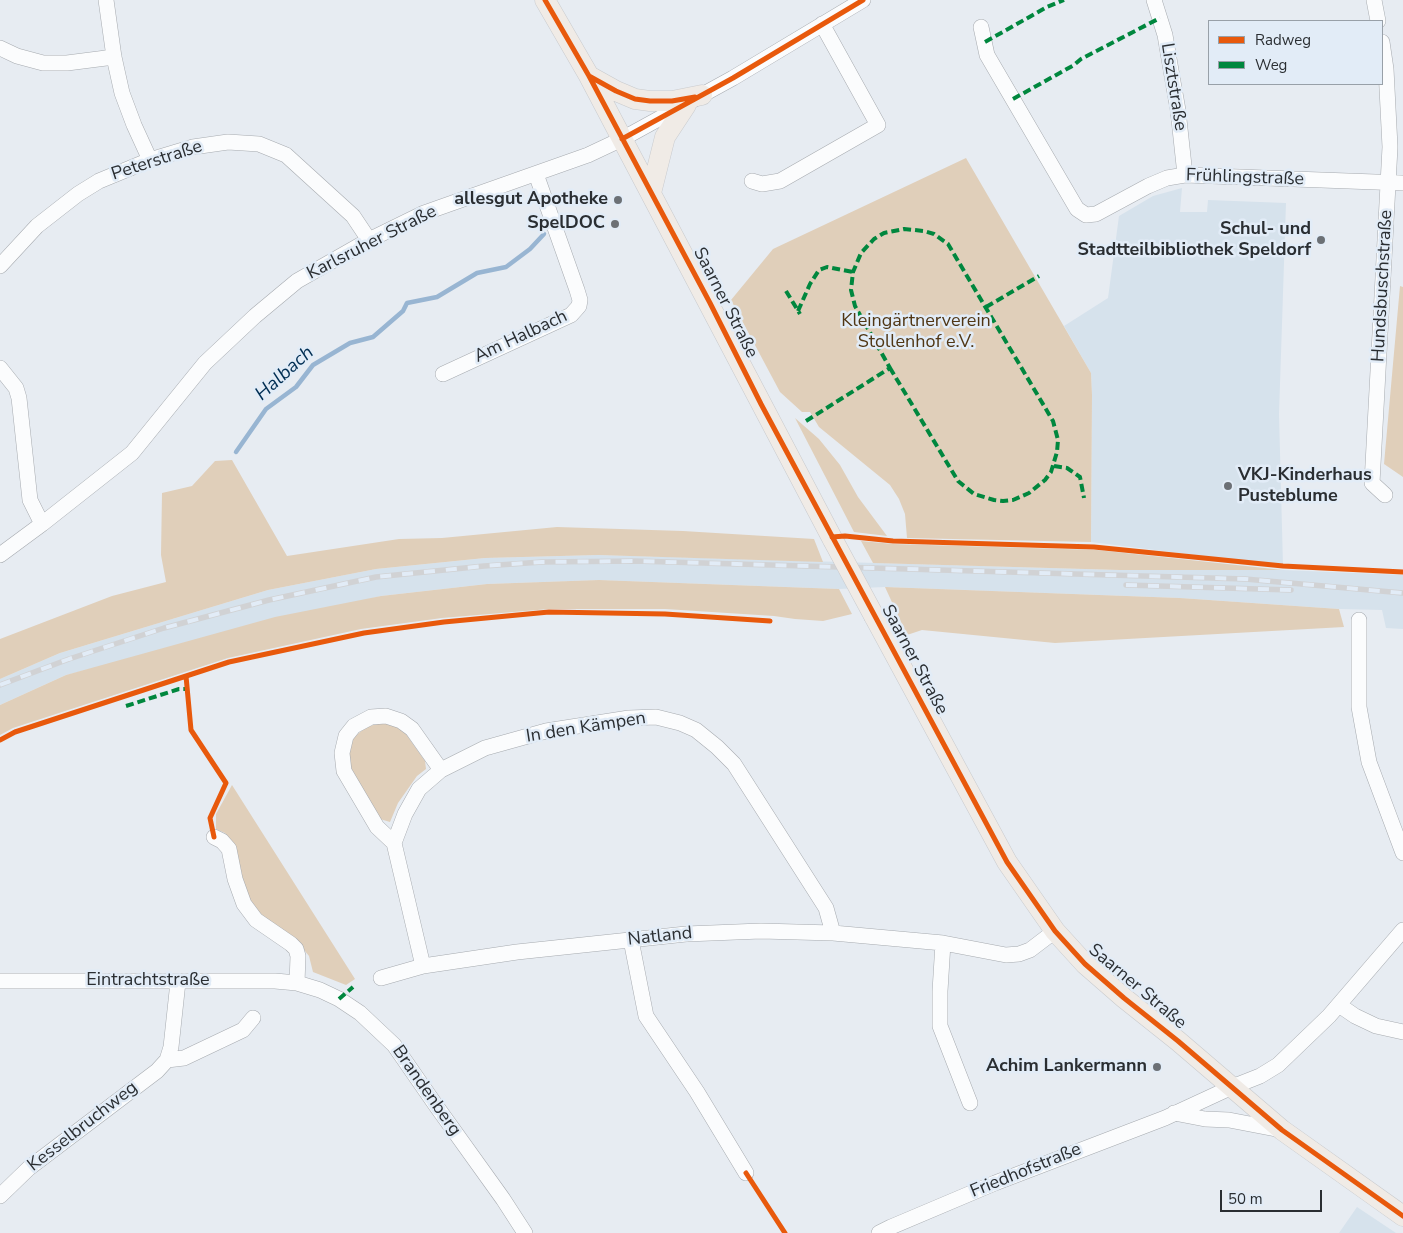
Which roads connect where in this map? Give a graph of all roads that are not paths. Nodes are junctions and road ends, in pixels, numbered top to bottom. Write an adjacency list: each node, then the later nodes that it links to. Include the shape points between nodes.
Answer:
1 (106, 0): 11 (street)
2 (545, 0): 12 (main road, Saarner Straße)
3 (863, 0): 7 (street, Karlsruher Straße)
4 (1154, 0): 17 (street, Lisztstraße, via 1165,35)
5 (1374, 0): 6 (street)
6 (1378, 20)
7 (822, 24): 13 (street, Karlsruher Straße); 18 (street, via 878,125 780,182 762,184)
8 (981, 27): 17 (street, Frühlingstraße, via 987,55 1077,210 1086,215 1096,214 1148,186)
9 (0, 48): 11 (street, via 43,63)
10 (1383, 49): 19 (street, Hundsbuschstraße)
11 (114, 57): 15 (street, via 122,93)
12 (590, 76): 13 (main road, via 635,98); 14 (main road, Saarner Straße)
13 (694, 100): 14 (street, Karlsruher Straße); 20 (main road, via 665,137)
14 (622, 139): 16 (street, Karlsruher Straße); 20 (main road, Saarner Straße)
15 (150, 160): 21 (street, Peterstraße, via 193,146 228,142 259,144 286,155 354,216); 22 (street, Peterstraße, via 99,181 78,194 37,226)
16 (536, 174): 21 (street, Karlsruher Straße, via 424,213); 24 (street, Am Halbach, via 566,257 580,300 579,306 572,315)
17 (1185, 175): 19 (street, Frühlingstraße)
18 (752, 181)
19 (1396, 183): 25 (street, Hundsbuschstraße, via 1372,483)
20 (651, 193): 34 (main road, Saarner Straße, bridge, via 1007,862)
21 (369, 240): 26 (street, Karlsruher Straße, via 297,281 255,316 206,363 132,453)
22 (0, 266)
23 (0, 368): 26 (street, via 16,388 30,500)
24 (443, 374)
25 (1385, 495)
26 (42, 524): 27 (street, Karlsruher Straße)
27 (0, 555)
28 (1359, 620): 32 (street, via 1359,707 1369,762)
29 (441, 770): 31 (street, In den Kämpen, via 419,790); 31 (street, via 412,729 401,721 386,716 371,717 354,726 346,736 342,753 344,771 377,826); 35 (street, In den Kämpen, via 485,748 546,731 629,718 656,717 680,723 696,730 734,764 826,908)
30 (214, 837): 42 (street, via 229,849 244,904 256,920 296,949)
31 (394, 843): 38 (street)
32 (1403, 853)
33 (1403, 930): 43 (street, Friedhofstraße)
34 (1055, 931): 37 (street, Natland, via 1030,950 1019,954 1006,955); 47 (main road, Saarner Straße, via 1085,964)
35 (833, 933): 36 (street, Natland, via 762,931); 37 (street, Natland)
36 (631, 940): 38 (street, Natland); 51 (street, via 646,1016)
37 (943, 943): 48 (street, via 940,1026)
38 (423, 966): 39 (street, Natland)
39 (381, 978)
40 (0, 981): 41 (street, Eintrachtstraße)
41 (178, 982): 42 (street, Eintrachtstraße); 46 (street)
42 (297, 983): 54 (street, Brandenberg, via 340,999 360,1012 394,1045)
43 (1339, 1004): 45 (street, via 1376,1026); 47 (street, Friedhofstraße, via 1278,1064 1260,1076)
44 (253, 1018): 46 (street, Kesselbruchweg, via 243,1030 184,1058)
45 (1403, 1032)
46 (167, 1060): 52 (street, Kesselbruchweg, via 29,1168)
47 (1232, 1087): 49 (street, Friedhofstraße); 50 (main road, Saarner Straße)
48 (970, 1103)
49 (1174, 1113): 50 (street); 55 (street, Friedhofstraße, via 995,1183)
50 (1282, 1130): 53 (main road, Saarner Straße)
51 (746, 1173)
52 (0, 1196)
53 (1403, 1216)
54 (525, 1233)
55 (879, 1233)

